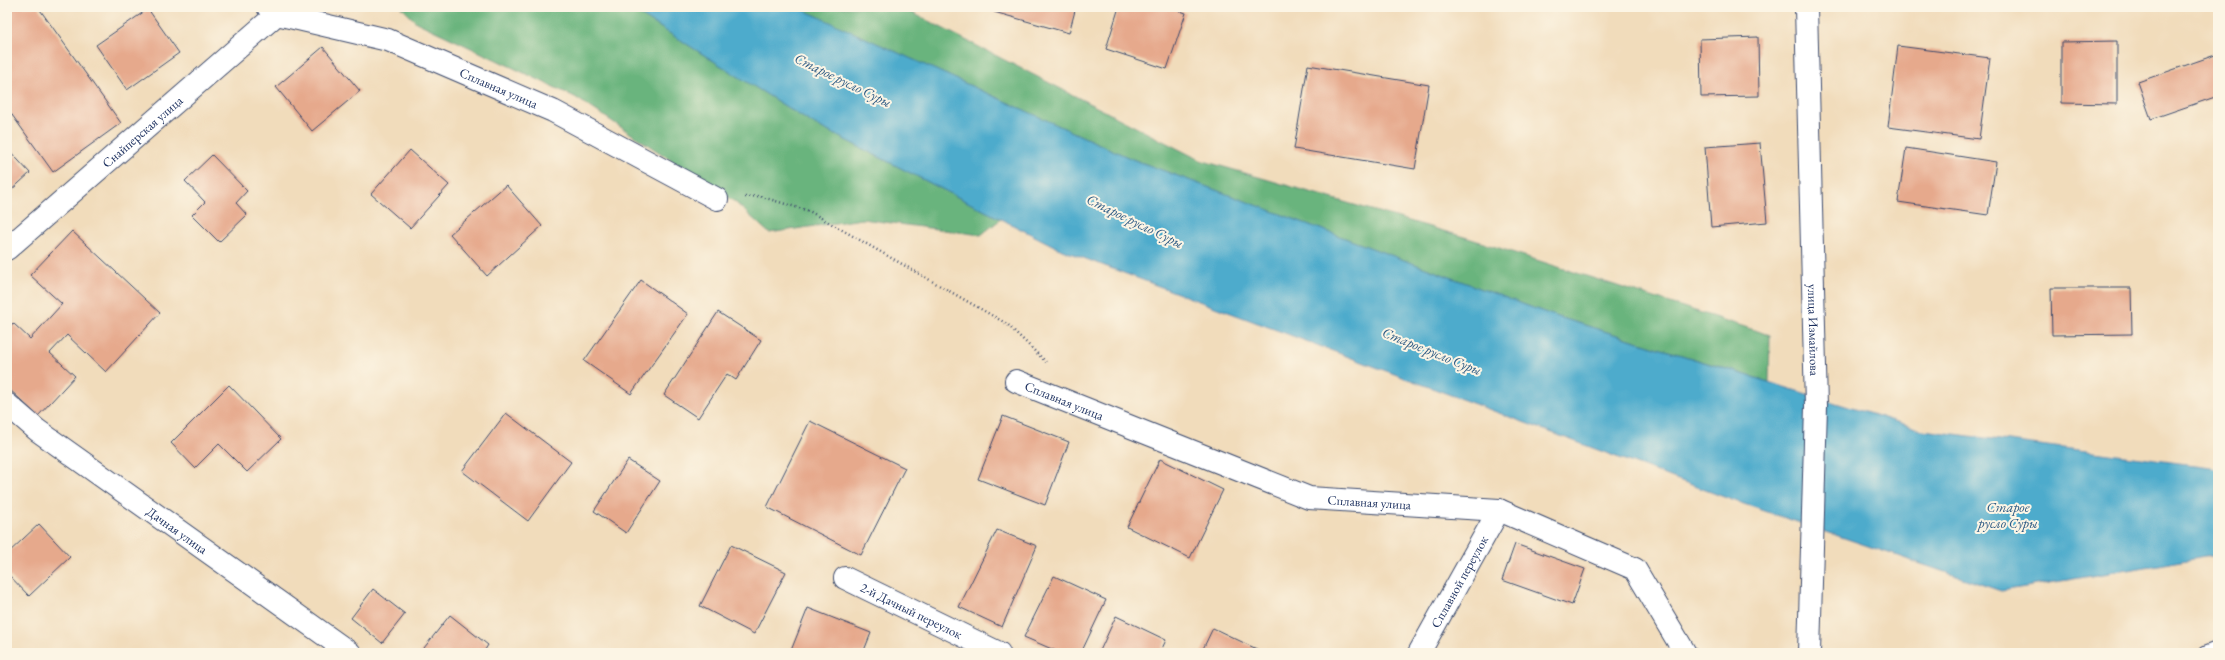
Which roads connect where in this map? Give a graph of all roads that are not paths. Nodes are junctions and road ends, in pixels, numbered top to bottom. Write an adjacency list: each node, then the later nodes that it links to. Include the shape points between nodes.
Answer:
1 (1806, 7): 14 (street, улица Измайлова, via 1816,406)
2 (273, 11): 3 (street, Сплавная улица, via 388,40 552,111); 4 (street, Снайперская улица)
3 (717, 199)
4 (7, 249)
5 (1016, 381): 7 (street, Сплавная улица, via 1309,498)
6 (7, 404): 10 (street, Дачная улица, via 44,434)
7 (1499, 510): 12 (street, Сплавной переулок); 13 (street, Сплавная улица, via 1635,569)
8 (845, 578): 11 (street, 2-й Дачный переулок)
9 (2218, 648): 15 (lane)
10 (350, 653)
11 (999, 653)
12 (1419, 653)
13 (1685, 653)
14 (1809, 653)
15 (2205, 653)

